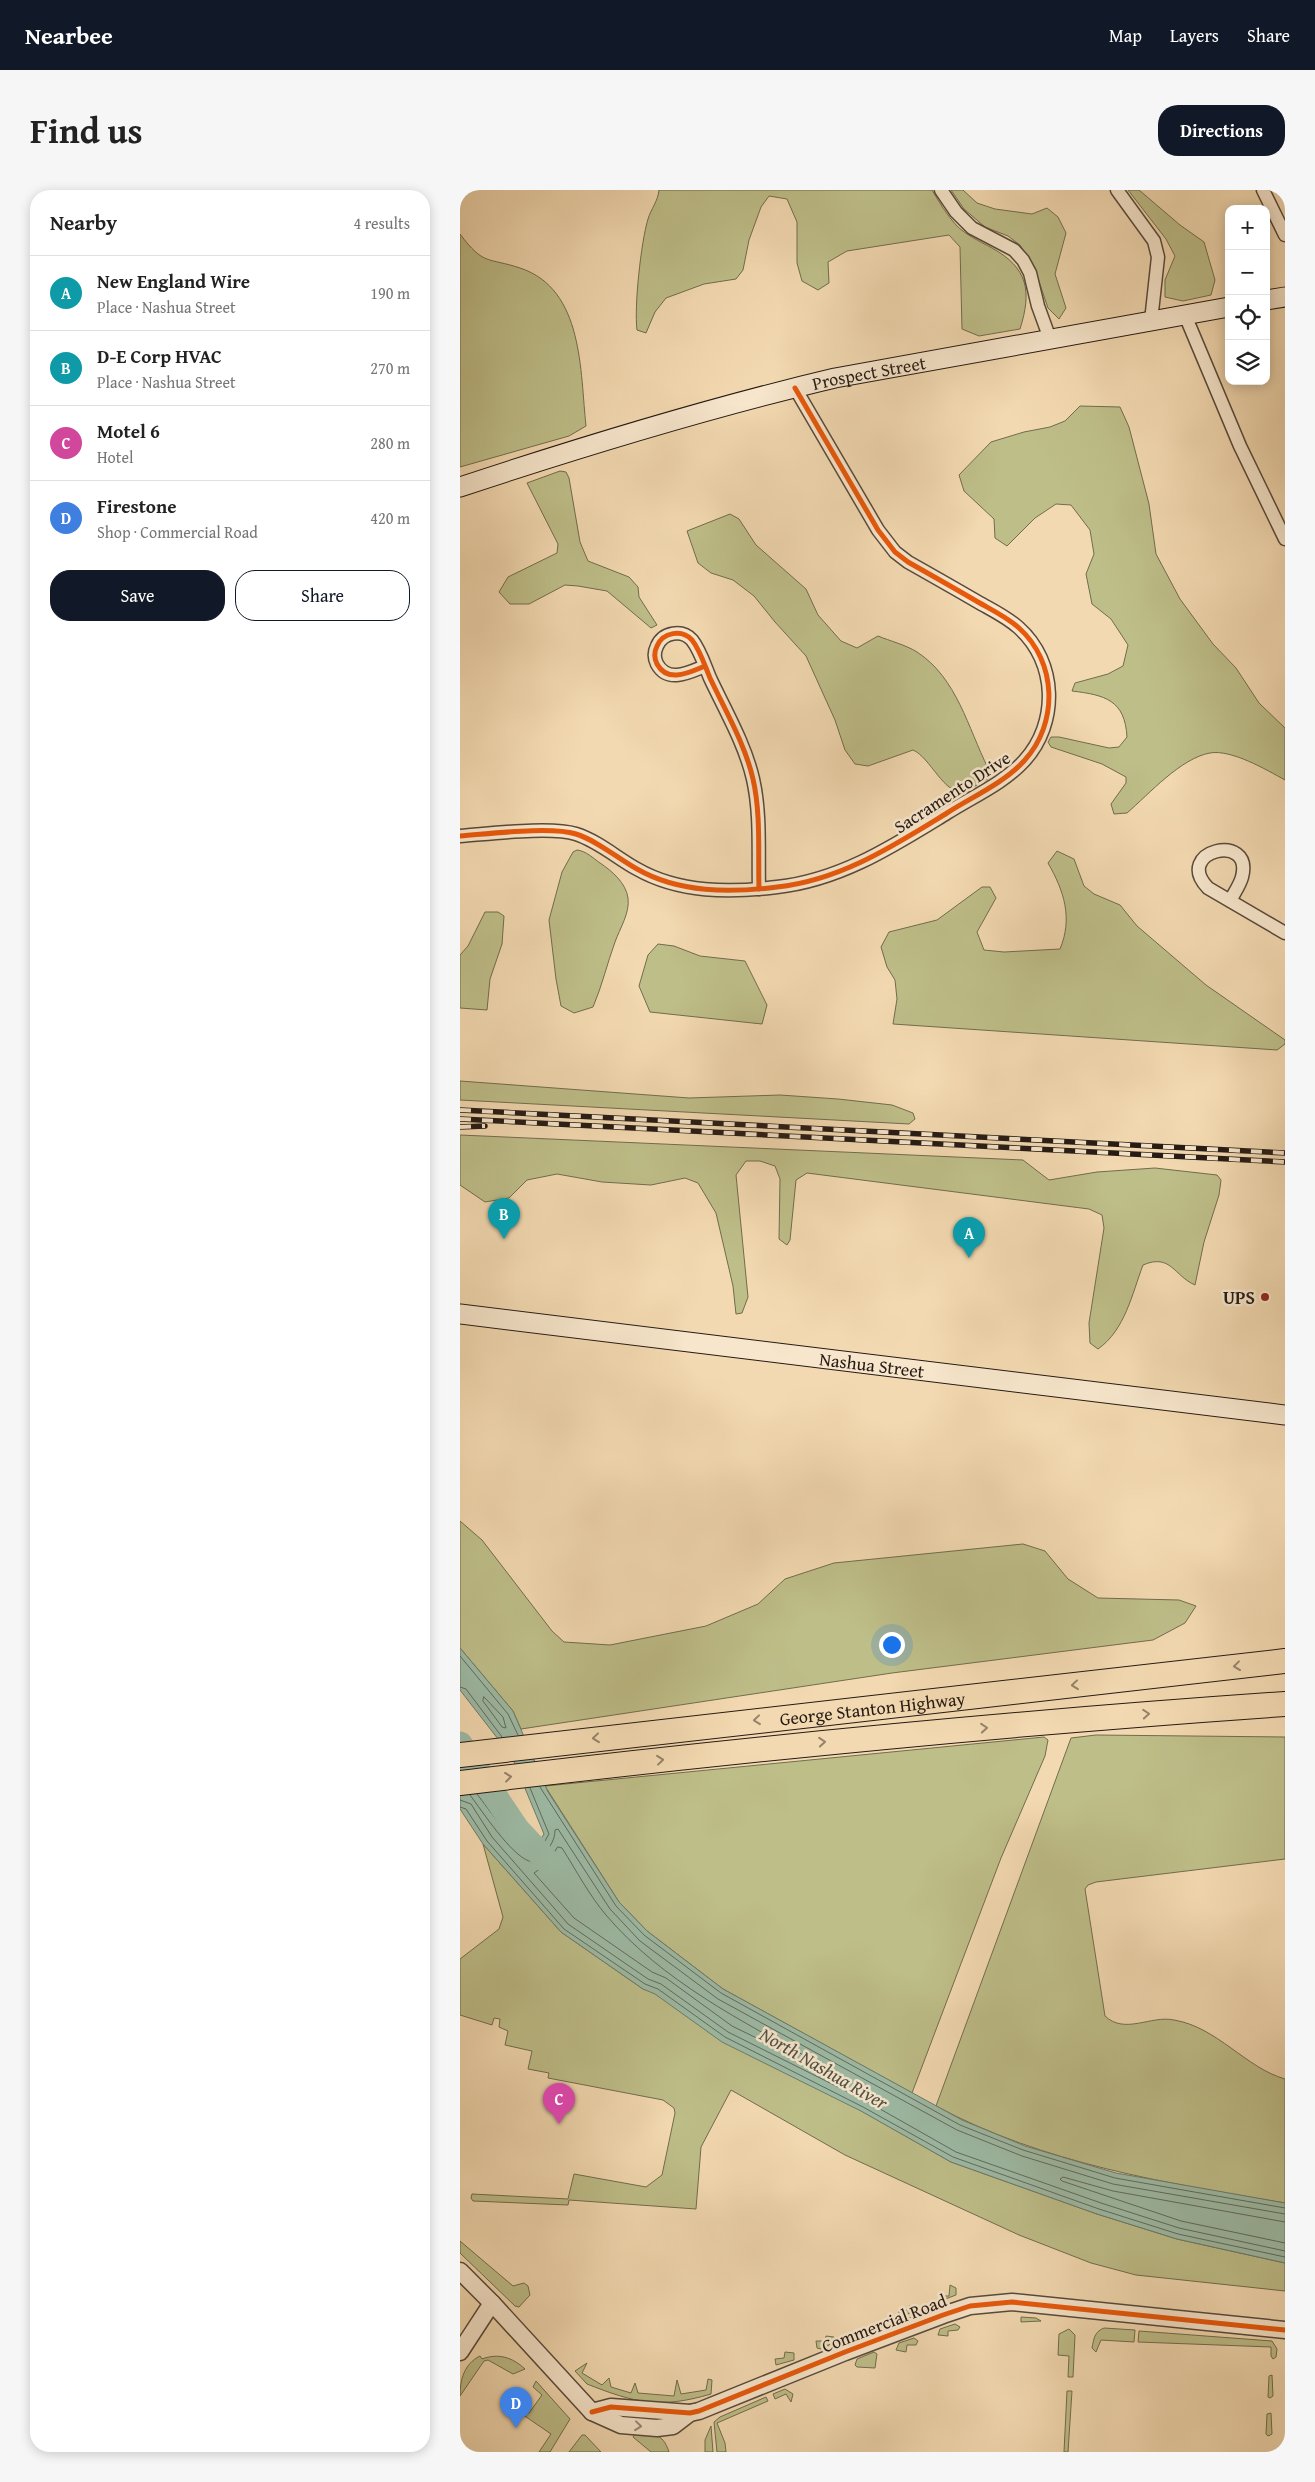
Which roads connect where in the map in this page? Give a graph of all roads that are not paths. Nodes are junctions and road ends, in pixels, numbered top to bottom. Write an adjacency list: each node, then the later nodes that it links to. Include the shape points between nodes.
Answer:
1 (941, 190): 10 (street, via 972,228 1014,250 1023,260)
2 (1117, 190): 9 (street, via 1154,241 1158,257)
3 (1263, 190): 4 (street)
4 (1285, 235)
5 (1285, 297): 6 (main road)
6 (1270, 299)
7 (1225, 308): 8 (main road, Prospect Street)
8 (1185, 315): 9 (main road, Prospect Street); 13 (street, via 1244,454)
9 (1152, 321): 10 (main road, Prospect Street)
10 (1050, 339): 11 (main road, Prospect Street)
11 (795, 388): 12 (main road, Prospect Street, via 655,424); 16 (street, Sacramento Drive, via 885,540 908,562 1002,615 1020,629 1044,666 1049,699 1046,721 1038,742 1007,775 855,866 805,882)
12 (460, 487)
13 (1285, 539)
14 (705, 666): 16 (street, via 754,781)
15 (460, 836): 16 (street, Sacramento Drive, via 564,831 586,838 646,874 674,884 722,890)
16 (759, 889)
17 (1230, 901): 18 (street)
18 (1285, 933)
19 (460, 1314): 20 (main road, Nashua Street)
20 (1285, 1415)
21 (1285, 1661): 23 (highway, George Stanton Highway, one-way to 23)
22 (1285, 1704): 24 (highway, George Stanton Highway, one-way to 22, via 876,1737)
23 (460, 1755)
24 (460, 1783)
25 (460, 2272): 26 (street, Commercial Road)
26 (492, 2302): 27 (street, Commercial Road, via 592,2412 611,2407 690,2413 887,2335 970,2306 991,2302); 28 (street)
27 (1285, 2330)
28 (460, 2352)

